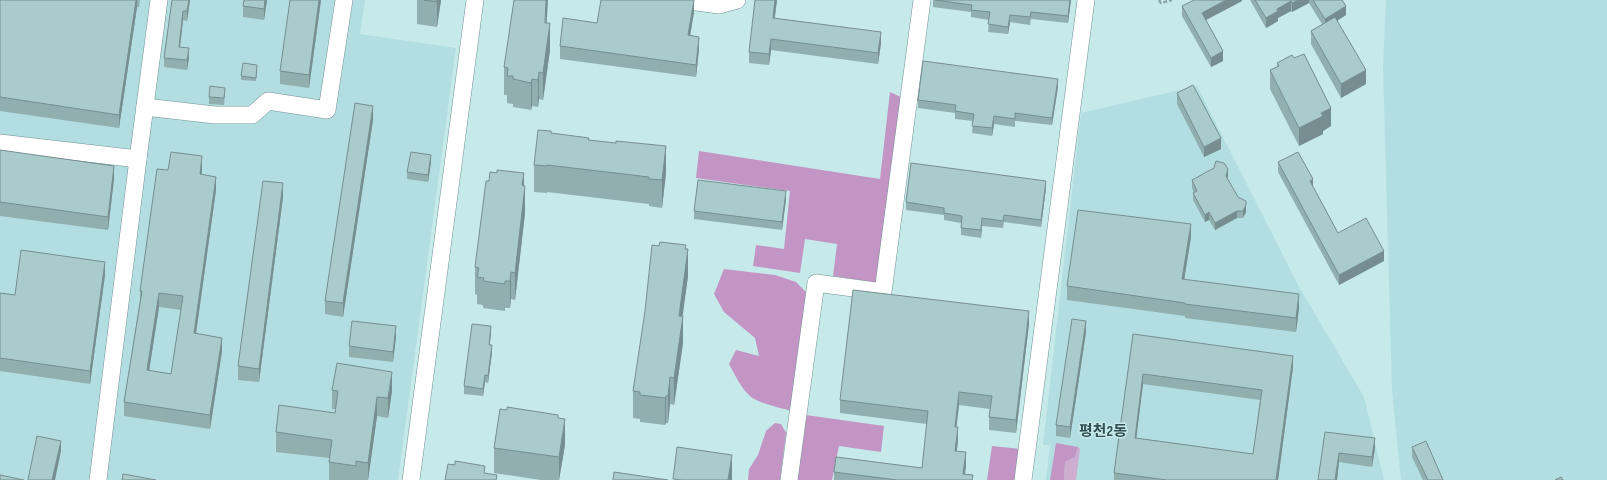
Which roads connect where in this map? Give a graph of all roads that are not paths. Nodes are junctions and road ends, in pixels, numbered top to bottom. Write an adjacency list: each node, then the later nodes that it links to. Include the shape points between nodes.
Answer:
1 (159, 0): 8 (street)
2 (344, 0): 8 (street, via 328,110 268,101 252,115 215,115)
3 (475, 0): 12 (street)
4 (682, 0): 5 (street, via 719,5)
5 (737, 0)
6 (922, 0): 13 (street, via 883,292 816,283)
7 (1086, 0): 14 (street)
8 (145, 107): 10 (street)
9 (0, 143): 10 (street)
10 (138, 159): 11 (street)
11 (98, 480)
12 (411, 480)
13 (789, 480)
14 (1023, 480)

